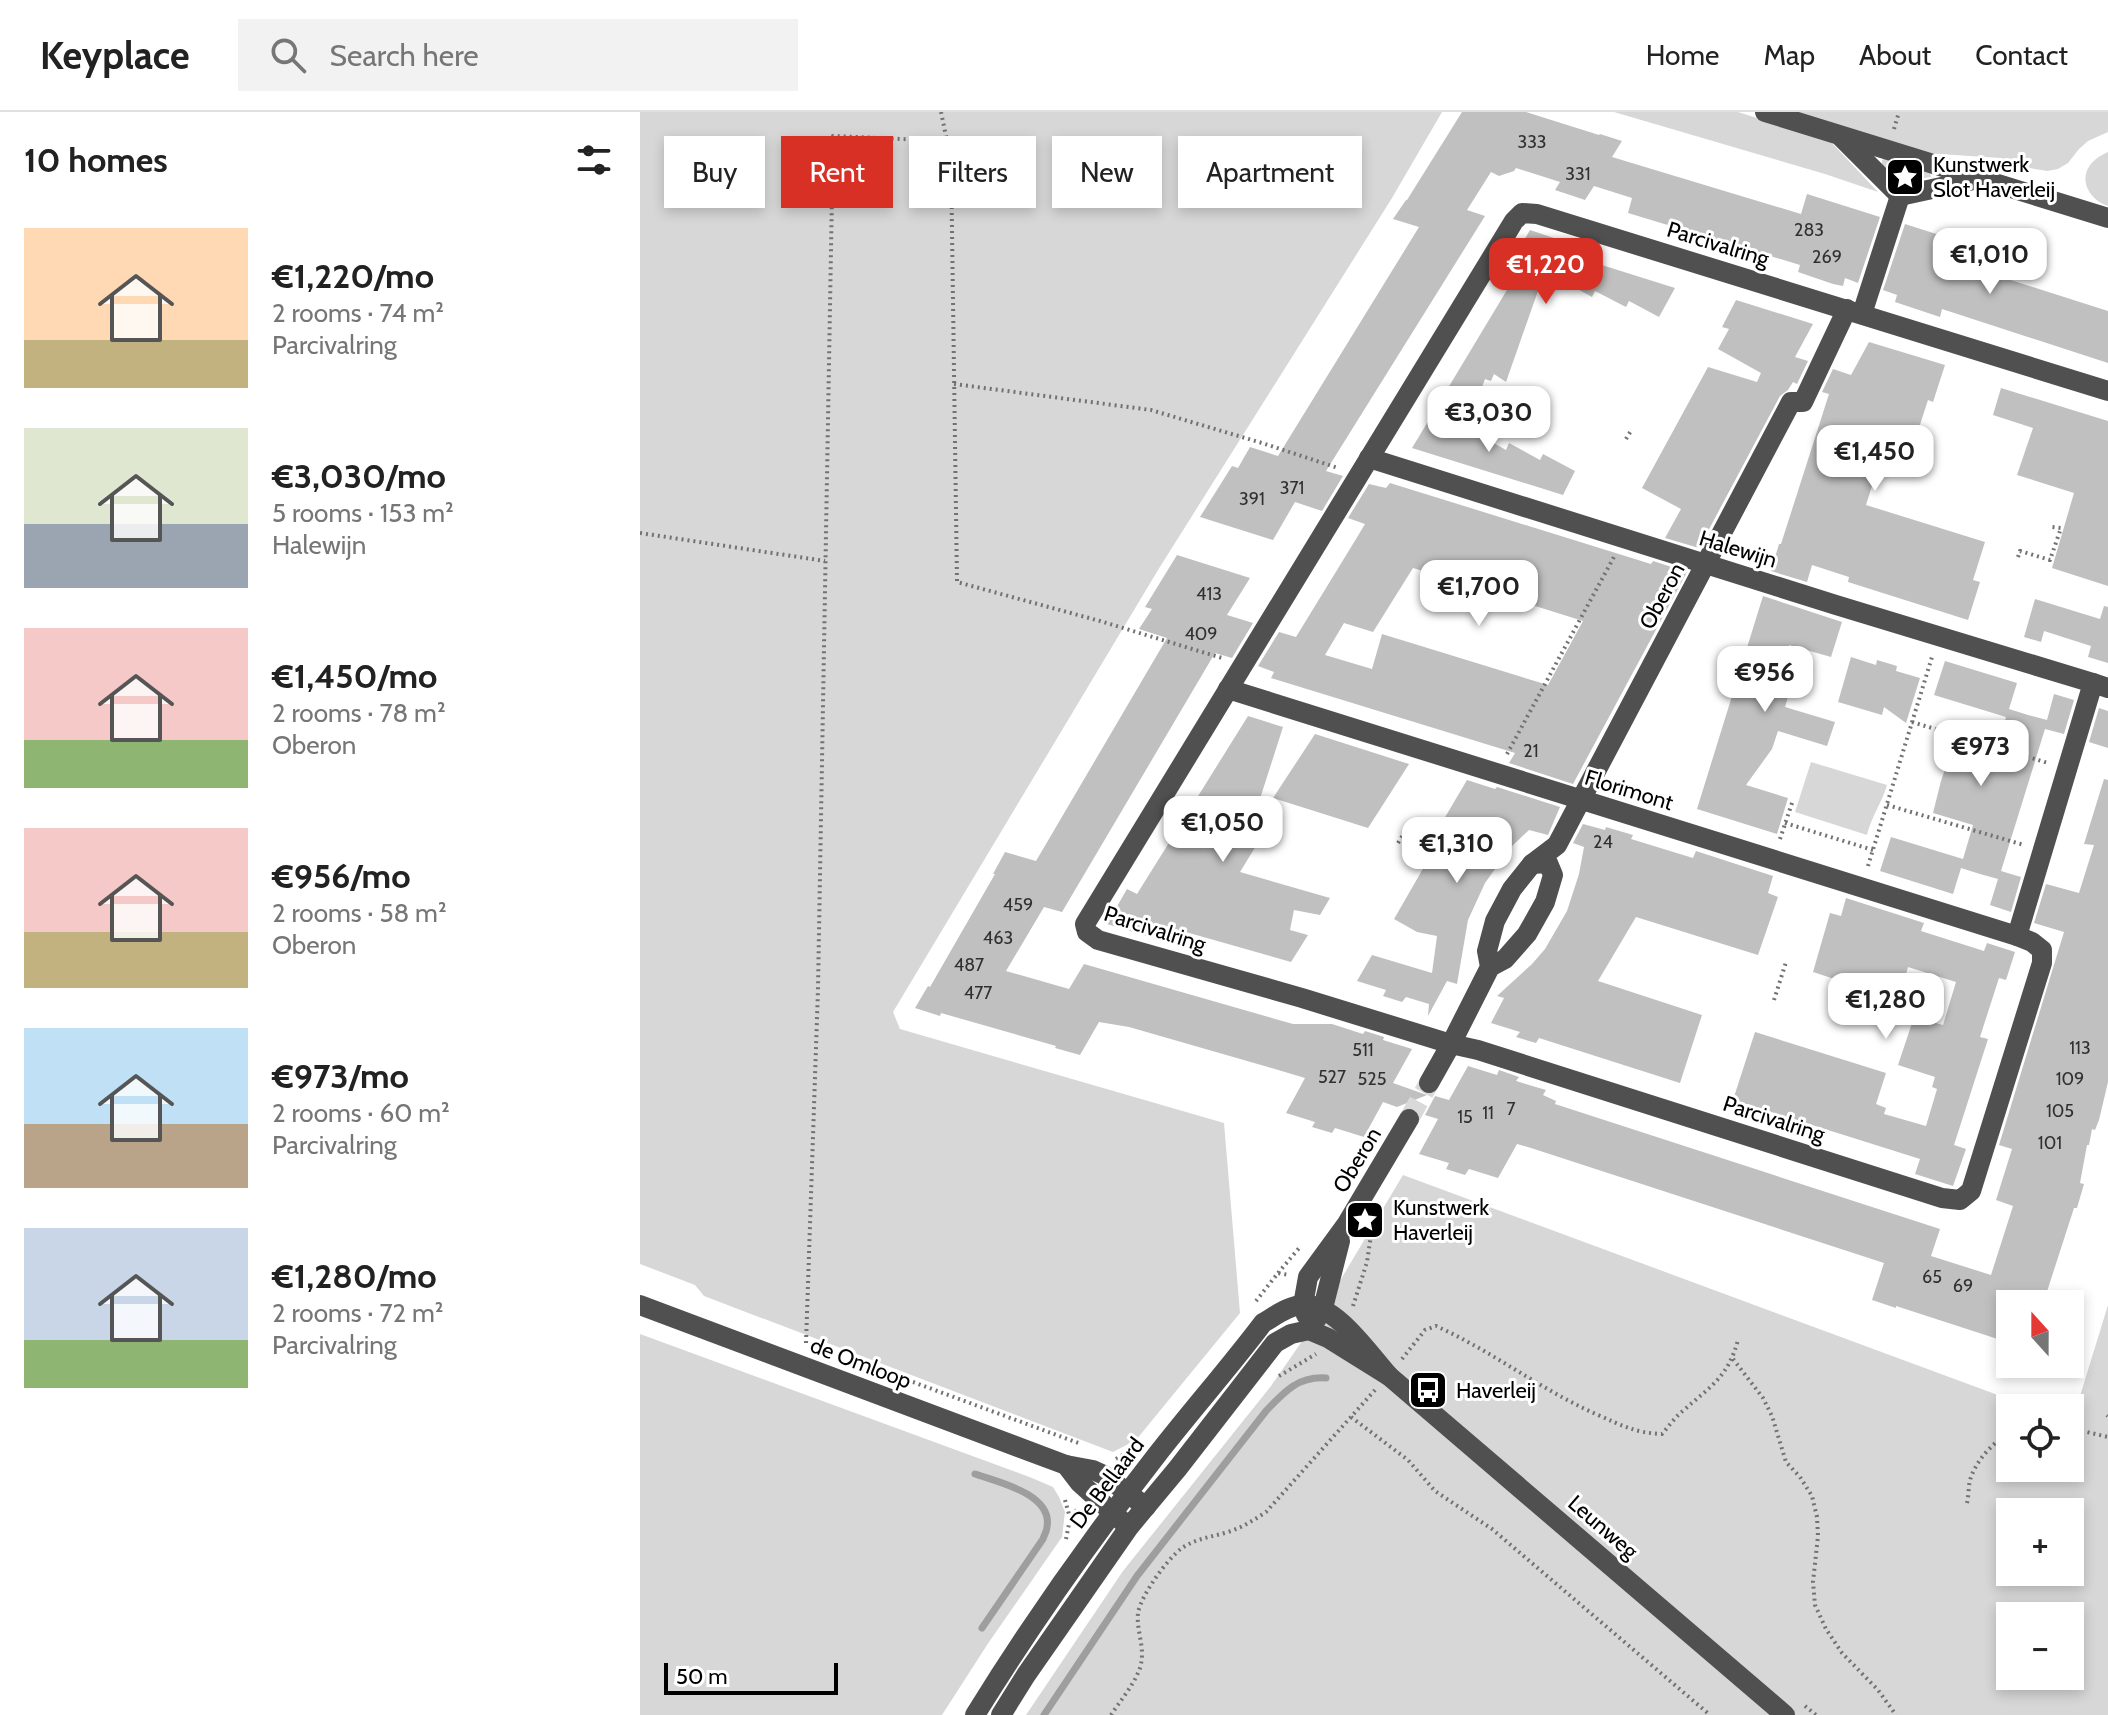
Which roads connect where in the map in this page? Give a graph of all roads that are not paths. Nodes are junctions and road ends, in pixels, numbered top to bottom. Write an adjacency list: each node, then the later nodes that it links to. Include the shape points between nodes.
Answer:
1 (1765, 112): 2 (street)
2 (1838, 135): 3 (street); 4 (street)
3 (1981, 178): 4 (street); 5 (street)
4 (1900, 196): 6 (street)
5 (2108, 218)
6 (1855, 311): 7 (street, Parcivalring); 8 (street, Parcivalring, via 1522,213); 9 (street, Oberon, via 1803,402 1791,402)
7 (2108, 391)
8 (1364, 467): 9 (street, Halewijn); 11 (street, Parcivalring)
9 (1700, 562): 10 (street, Halewijn); 12 (street, Oberon)
10 (2100, 685): 14 (street, via 2067,768)
11 (1228, 689): 12 (street, Florimont); 16 (street, Parcivalring, via 1085,924 1087,932 1098,940)
12 (1573, 798): 13 (street, Oberon, via 1557,845); 14 (street, Florimont)
13 (1532, 864): 15 (street, Oberon, via 1495,921 1487,951); 15 (street, Oberon, via 1548,863 1553,875 1545,902 1527,934 1505,959)
14 (2017, 936): 16 (street, Parcivalring, via 2042,950 2042,963 1971,1191 1960,1200)
15 (1490, 967): 16 (street, Oberon)
16 (1451, 1044): 17 (street, Oberon)
17 (1429, 1083)
18 (1409, 1119): 20 (street, Oberon, via 1346,1225 1308,1277)
19 (640, 1305): 23 (street, de Omloop)
20 (1313, 1306): 21 (street); 22 (street, Leunweg, via 1341,1322); 24 (street, De Bellaard, via 1283,1311 1263,1323)
21 (1309, 1330): 22 (street, Leunweg); 25 (street, De Bellaard, via 1275,1343)
22 (1389, 1376): 30 (street, Leunweg)
23 (1066, 1465): 24 (street, de Omloop, via 1093,1470); 26 (street, de Omloop)
24 (1128, 1493): 25 (street, de Omloop); 26 (street, De Bellaard)
25 (1146, 1507): 27 (street, De Bellaard)
26 (1113, 1513): 27 (street, de Omloop); 28 (street, De Bellaard)
27 (1129, 1527): 29 (street, De Bellaard)
28 (975, 1715)
29 (1001, 1715)
30 (1785, 1715)

